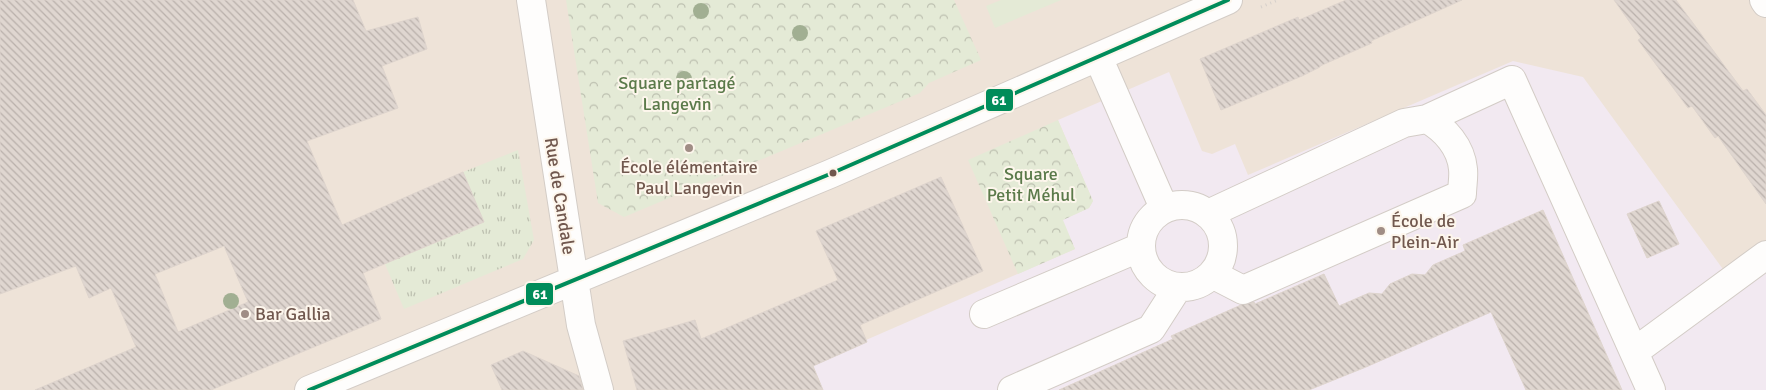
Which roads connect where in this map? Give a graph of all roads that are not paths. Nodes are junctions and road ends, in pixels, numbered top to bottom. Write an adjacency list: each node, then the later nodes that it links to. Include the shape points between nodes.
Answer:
1 (531, 0): 12 (street, Rue de Candale)
2 (1228, 0): 5 (street)
3 (1764, 0): 4 (street)
4 (1766, 3)
5 (1098, 56): 7 (street); 12 (street, via 830,174)
6 (1427, 119): 8 (street, via 1404,123); 11 (street, via 1439,126 1460,155 1464,171 1462,194 1243,290); 15 (street, via 1512,80)
7 (1164, 208): 8 (street, via 1183,204); 9 (street, via 1144,228)
8 (1208, 214): 11 (street, via 1216,222 1223,243 1223,254)
9 (1140, 247): 13 (street, via 1148,269 1156,278); 14 (street)
10 (1766, 255): 15 (street)
11 (1212, 274): 13 (street, via 1190,287)
12 (573, 281): 16 (street); 17 (street, Rue de Candale)
13 (1178, 287): 18 (street, via 1151,329)
14 (984, 314)
15 (1634, 352): 19 (street)
16 (309, 390)
17 (599, 390)
18 (1012, 390)
19 (1651, 390)

